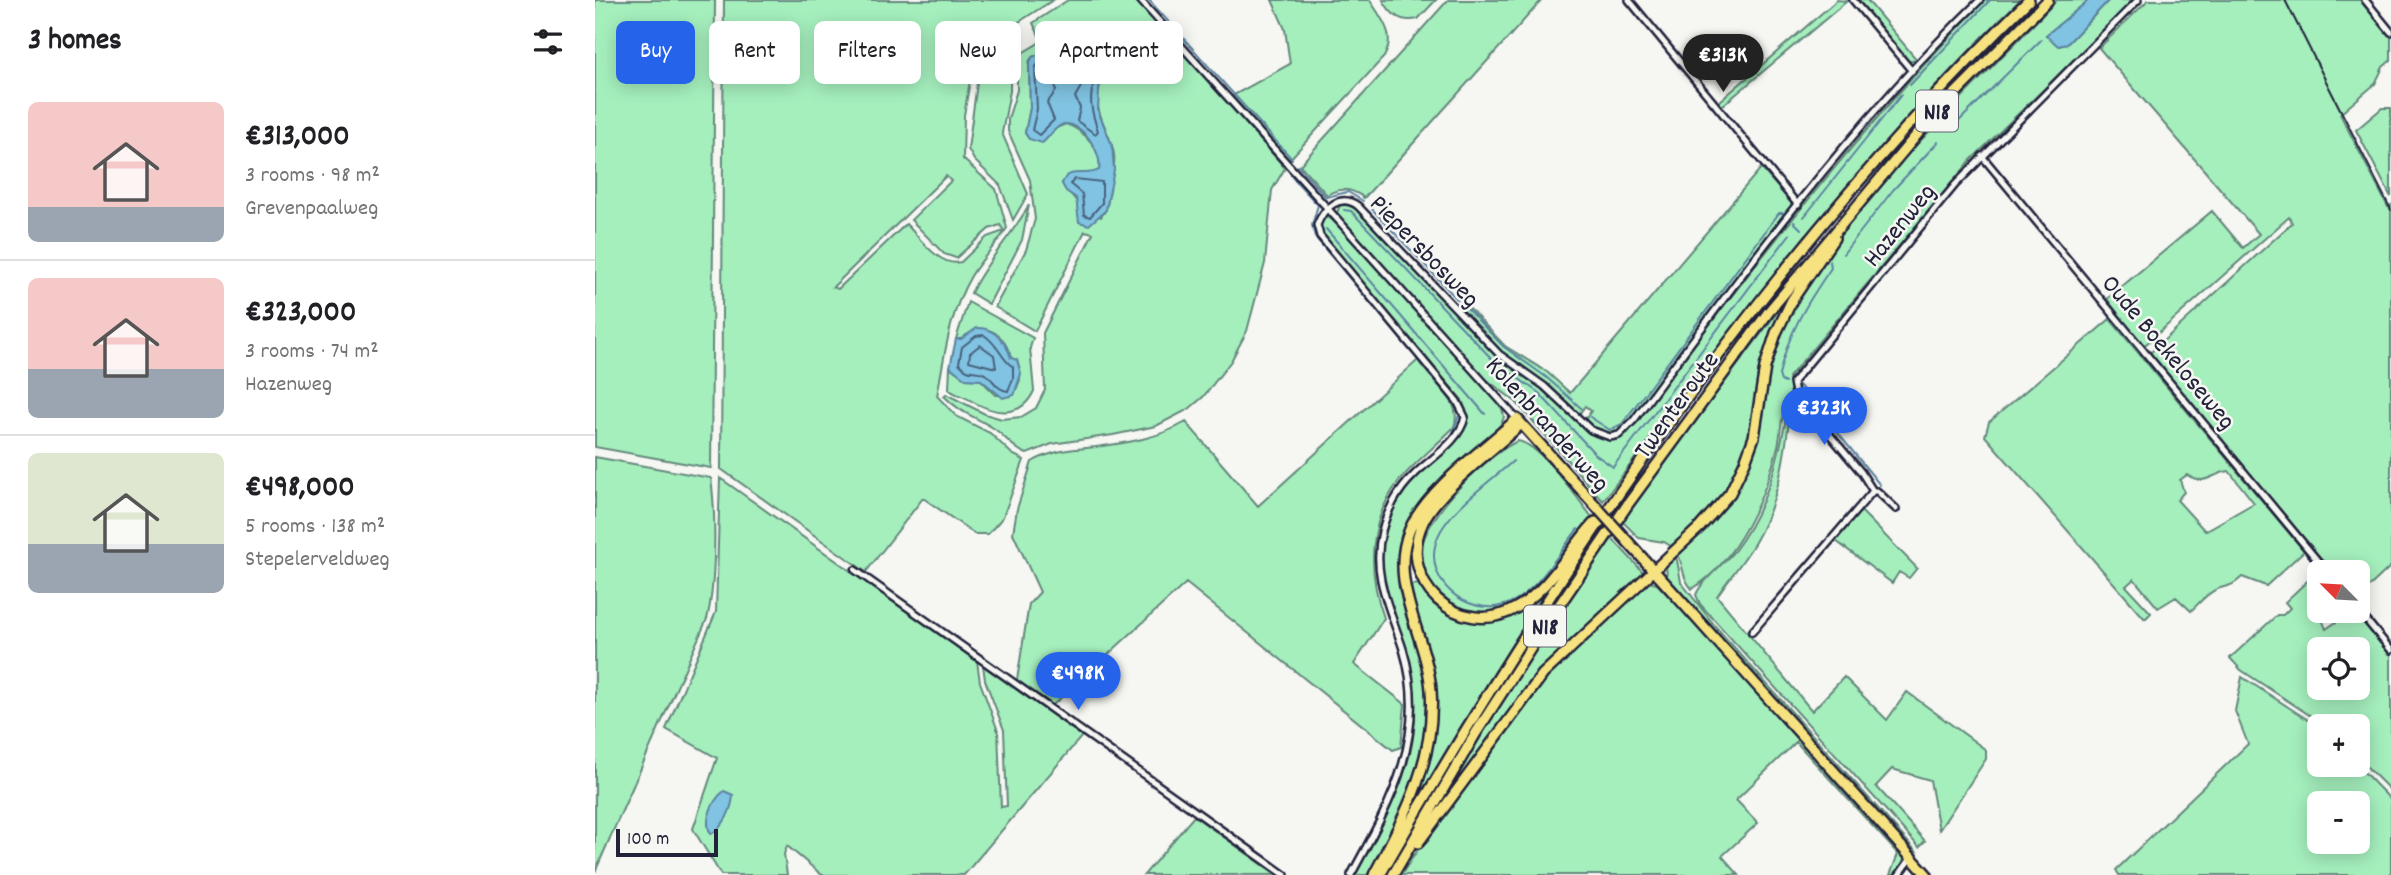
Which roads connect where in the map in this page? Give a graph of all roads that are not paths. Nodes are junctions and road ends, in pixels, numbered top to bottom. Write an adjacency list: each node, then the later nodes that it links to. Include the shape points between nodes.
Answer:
1 (1140, 0): 14 (street, Kolenbranderweg)
2 (1629, 0): 13 (street)
3 (1853, 0): 10 (street)
4 (1979, 0): 10 (street, Piepersbosweg)
5 (2029, 0): 17 (main road, Twenteroute / N18, via 1943,86 1848,192)
6 (2048, 0): 12 (main road, Twenteroute / N18, via 1930,119)
7 (2138, 0): 11 (street, Hazenweg)
8 (2365, 0): 9 (street)
9 (2391, 32)
10 (1912, 71): 13 (street, Piepersbosweg)
11 (1982, 156): 16 (street, Hazenweg, via 1793,382 1795,393); 19 (street, Oude Boekeloseweg)
12 (1863, 195): 21 (main road, N18, via 1784,315 1765,368 1753,438 1736,482 1711,516); 30 (main road, Twenteroute / N18, via 1770,310 1603,540 1476,733)
13 (1798, 205): 14 (street, Piepersbosweg, via 1634,421 1610,437 1591,430 1544,386 1499,354 1358,206 1341,200)
14 (1327, 208): 15 (street, Kolenbranderweg); 27 (street, Piepersbosweg, via 1317,225 1320,236 1457,401 1465,417 1456,435 1400,491 1382,531 1379,578 1407,665 1411,728 1388,808)
15 (1519, 422): 17 (main road, N18, via 1439,500 1421,526 1417,565 1423,583 1441,604 1461,615 1480,618 1515,609 1544,585); 21 (main road, Kolenbranderweg, bridge); 28 (main road, via 1429,500 1405,540 1403,577 1427,663 1431,720 1418,786)
16 (1873, 491): 18 (street); 23 (street)
17 (1616, 500): 29 (main road, Twenteroute / N18, via 1499,677)
18 (1896, 509)
19 (2317, 560)
20 (855, 570): 26 (street)
21 (1653, 570): 25 (main road, Kolenbranderweg); 30 (main road, N18, via 1543,674)
22 (2369, 623): 24 (street)
23 (1752, 632)
24 (2391, 650)
25 (1912, 857): 31 (street); 32 (main road, Kolenbranderweg)
26 (1285, 875)
27 (1351, 875)
28 (1374, 875)
29 (1380, 875)
30 (1394, 875)
31 (1899, 875)
32 (1927, 875)

